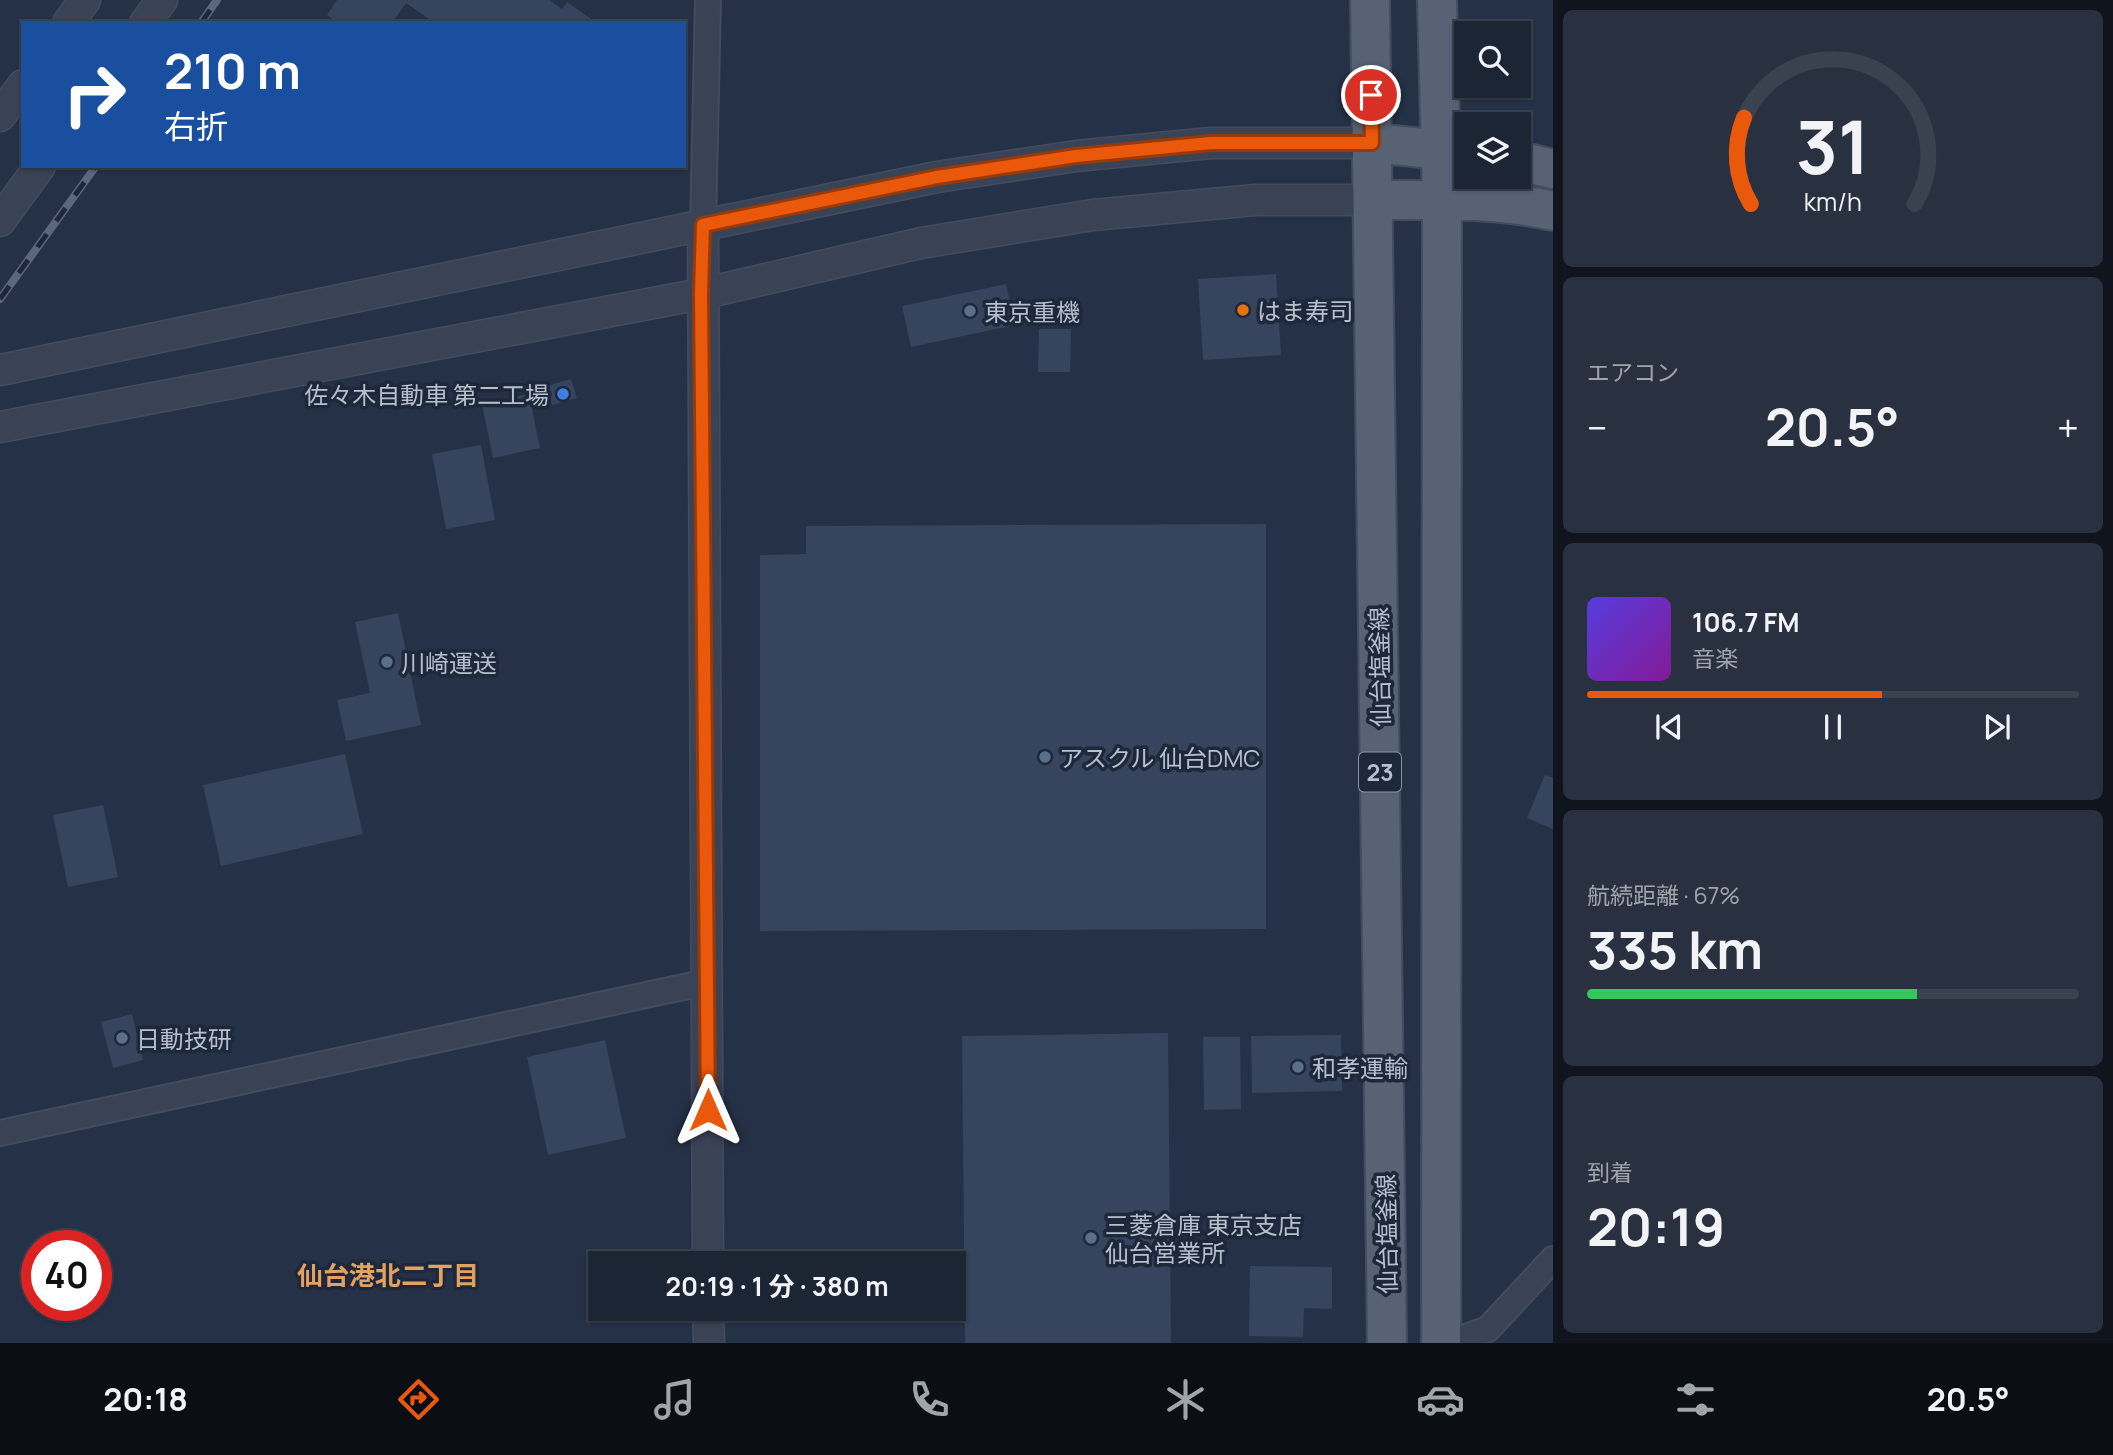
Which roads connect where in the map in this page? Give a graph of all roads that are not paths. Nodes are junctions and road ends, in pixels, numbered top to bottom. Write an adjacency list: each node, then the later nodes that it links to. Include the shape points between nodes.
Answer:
1 (85, 0): 6 (street)
2 (162, 0): 7 (street)
3 (708, 0): 19 (street)
4 (1370, 0): 10 (main road, 仙台塩釜線)
5 (1437, 0): 11 (main road)
6 (69, 21)
7 (146, 21)
8 (21, 88): 9 (street)
9 (0, 116)
10 (1372, 143): 11 (main road); 15 (main road, 仙台塩釜線); 19 (street, via 1211,143 1076,156 937,177)
11 (1453, 151): 16 (main road)
12 (1531, 164): 14 (main road)
13 (39, 168): 18 (street)
14 (1553, 169)
15 (1373, 200): 16 (main road); 20 (street, via 1255,200 1093,215 921,243); 29 (main road, 仙台塩釜線 / 23)
16 (1442, 200): 17 (main road); 30 (main road)
17 (1553, 211)
18 (0, 221)
19 (703, 225): 20 (street); 21 (street)
20 (701, 294): 22 (street); 23 (street)
21 (0, 370)
22 (0, 427)
23 (707, 982): 24 (street); 25 (street)
24 (0, 1133)
25 (708, 1251)
26 (1553, 1259): 31 (street, via 1488,1329)
27 (709, 1321): 28 (street)
28 (709, 1343)
29 (1387, 1343)
30 (1441, 1343)
31 (1450, 1343)

